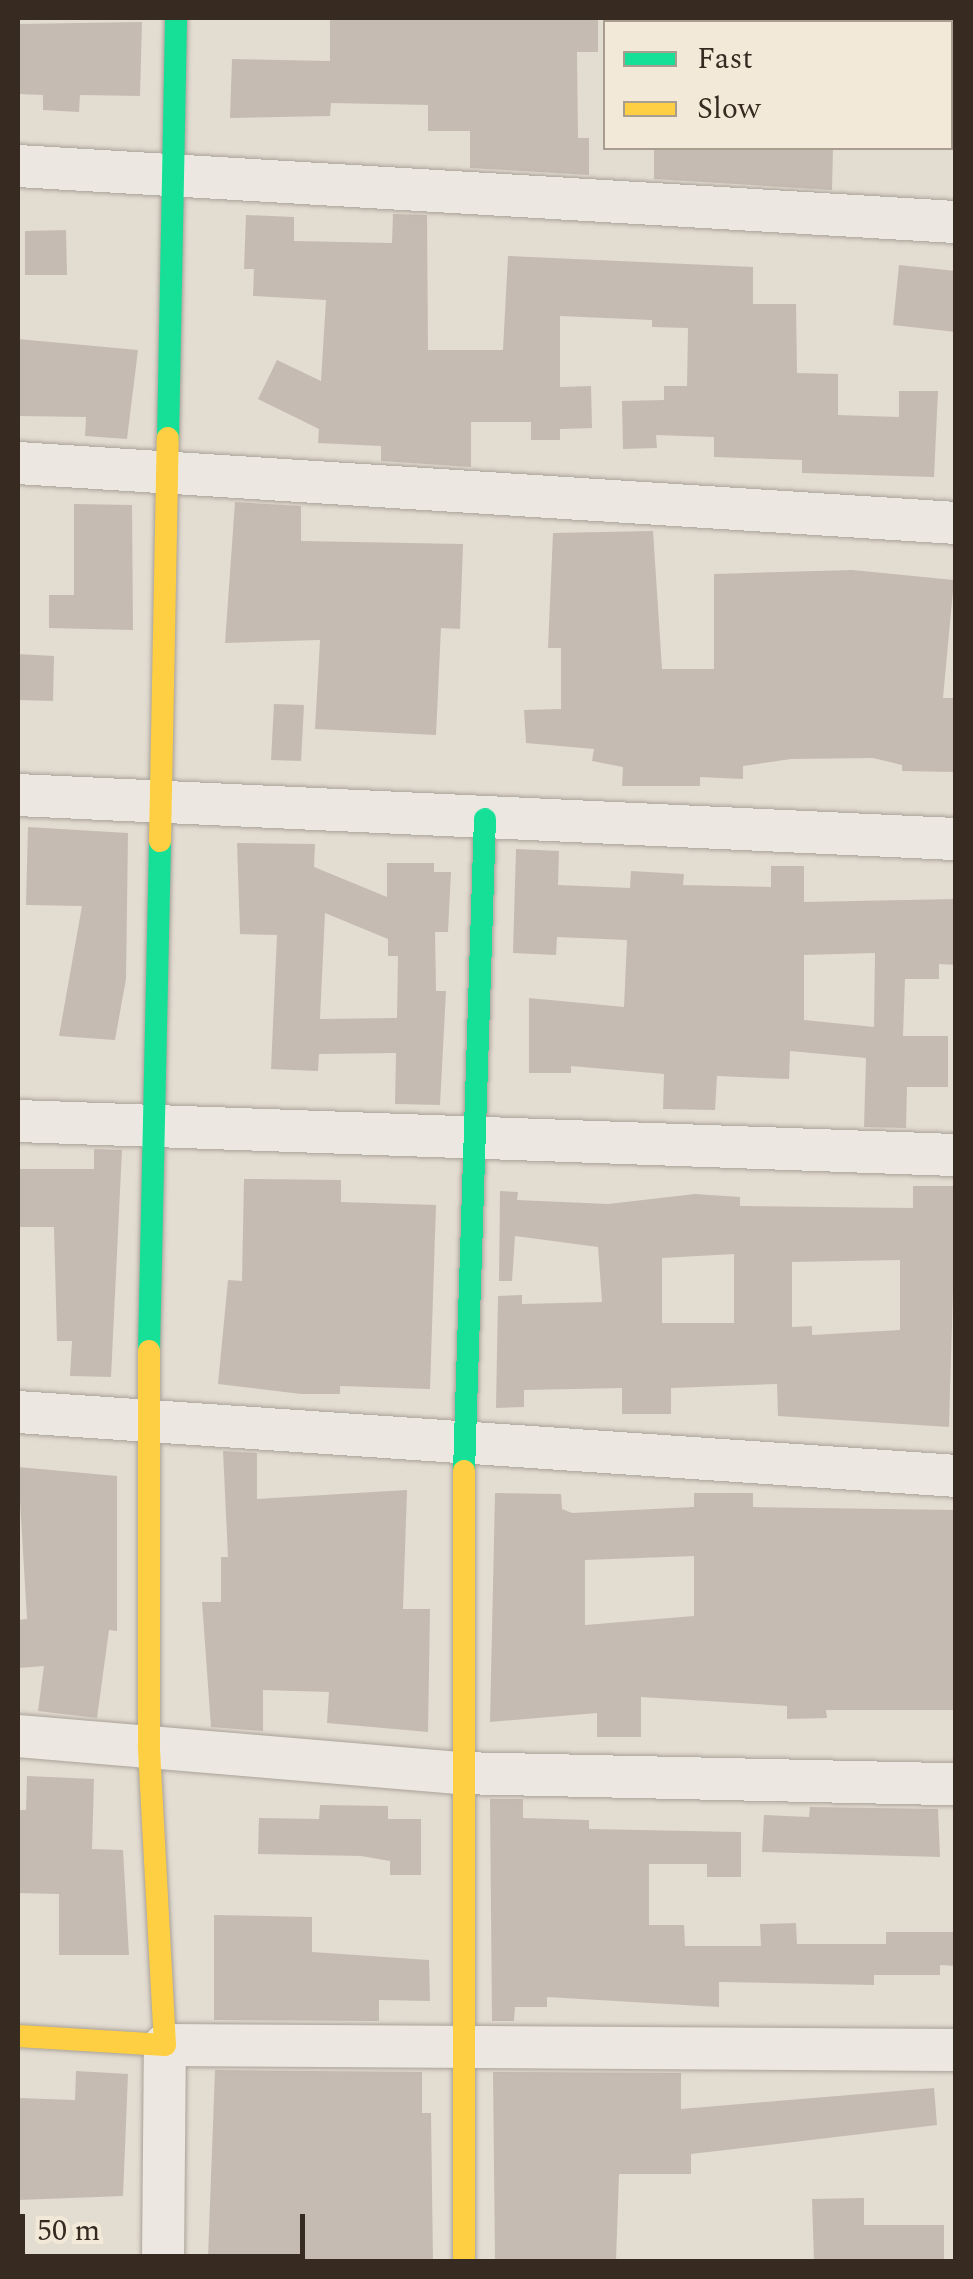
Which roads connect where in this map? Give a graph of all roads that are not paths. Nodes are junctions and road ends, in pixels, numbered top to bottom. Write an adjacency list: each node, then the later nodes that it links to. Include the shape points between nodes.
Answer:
1 (176, 18): 3 (street)
2 (18, 166): 3 (street)
3 (175, 176): 4 (street); 6 (street)
4 (956, 222)
5 (18, 463): 6 (street)
6 (168, 473): 7 (street); 9 (street)
7 (956, 523)
8 (18, 795): 9 (street)
9 (161, 805): 10 (street); 13 (street)
10 (485, 819): 11 (street); 14 (street)
11 (956, 839)
12 (18, 1121): 13 (street)
13 (154, 1131): 14 (street); 17 (street)
14 (470, 1140): 15 (street); 18 (street)
15 (956, 1155)
16 (18, 1412): 17 (street)
17 (148, 1422): 18 (street); 21 (street)
18 (466, 1443): 19 (street); 22 (street)
19 (956, 1476)
20 (18, 1736): 21 (street)
21 (150, 1745): 22 (street); 25 (street)
22 (458, 1773): 23 (street); 26 (street)
23 (956, 1784)
24 (18, 2036): 25 (street)
25 (164, 2045): 26 (street); 28 (street)
26 (462, 2048): 27 (street); 29 (street)
27 (956, 2050)
28 (163, 2262)
29 (464, 2262)

